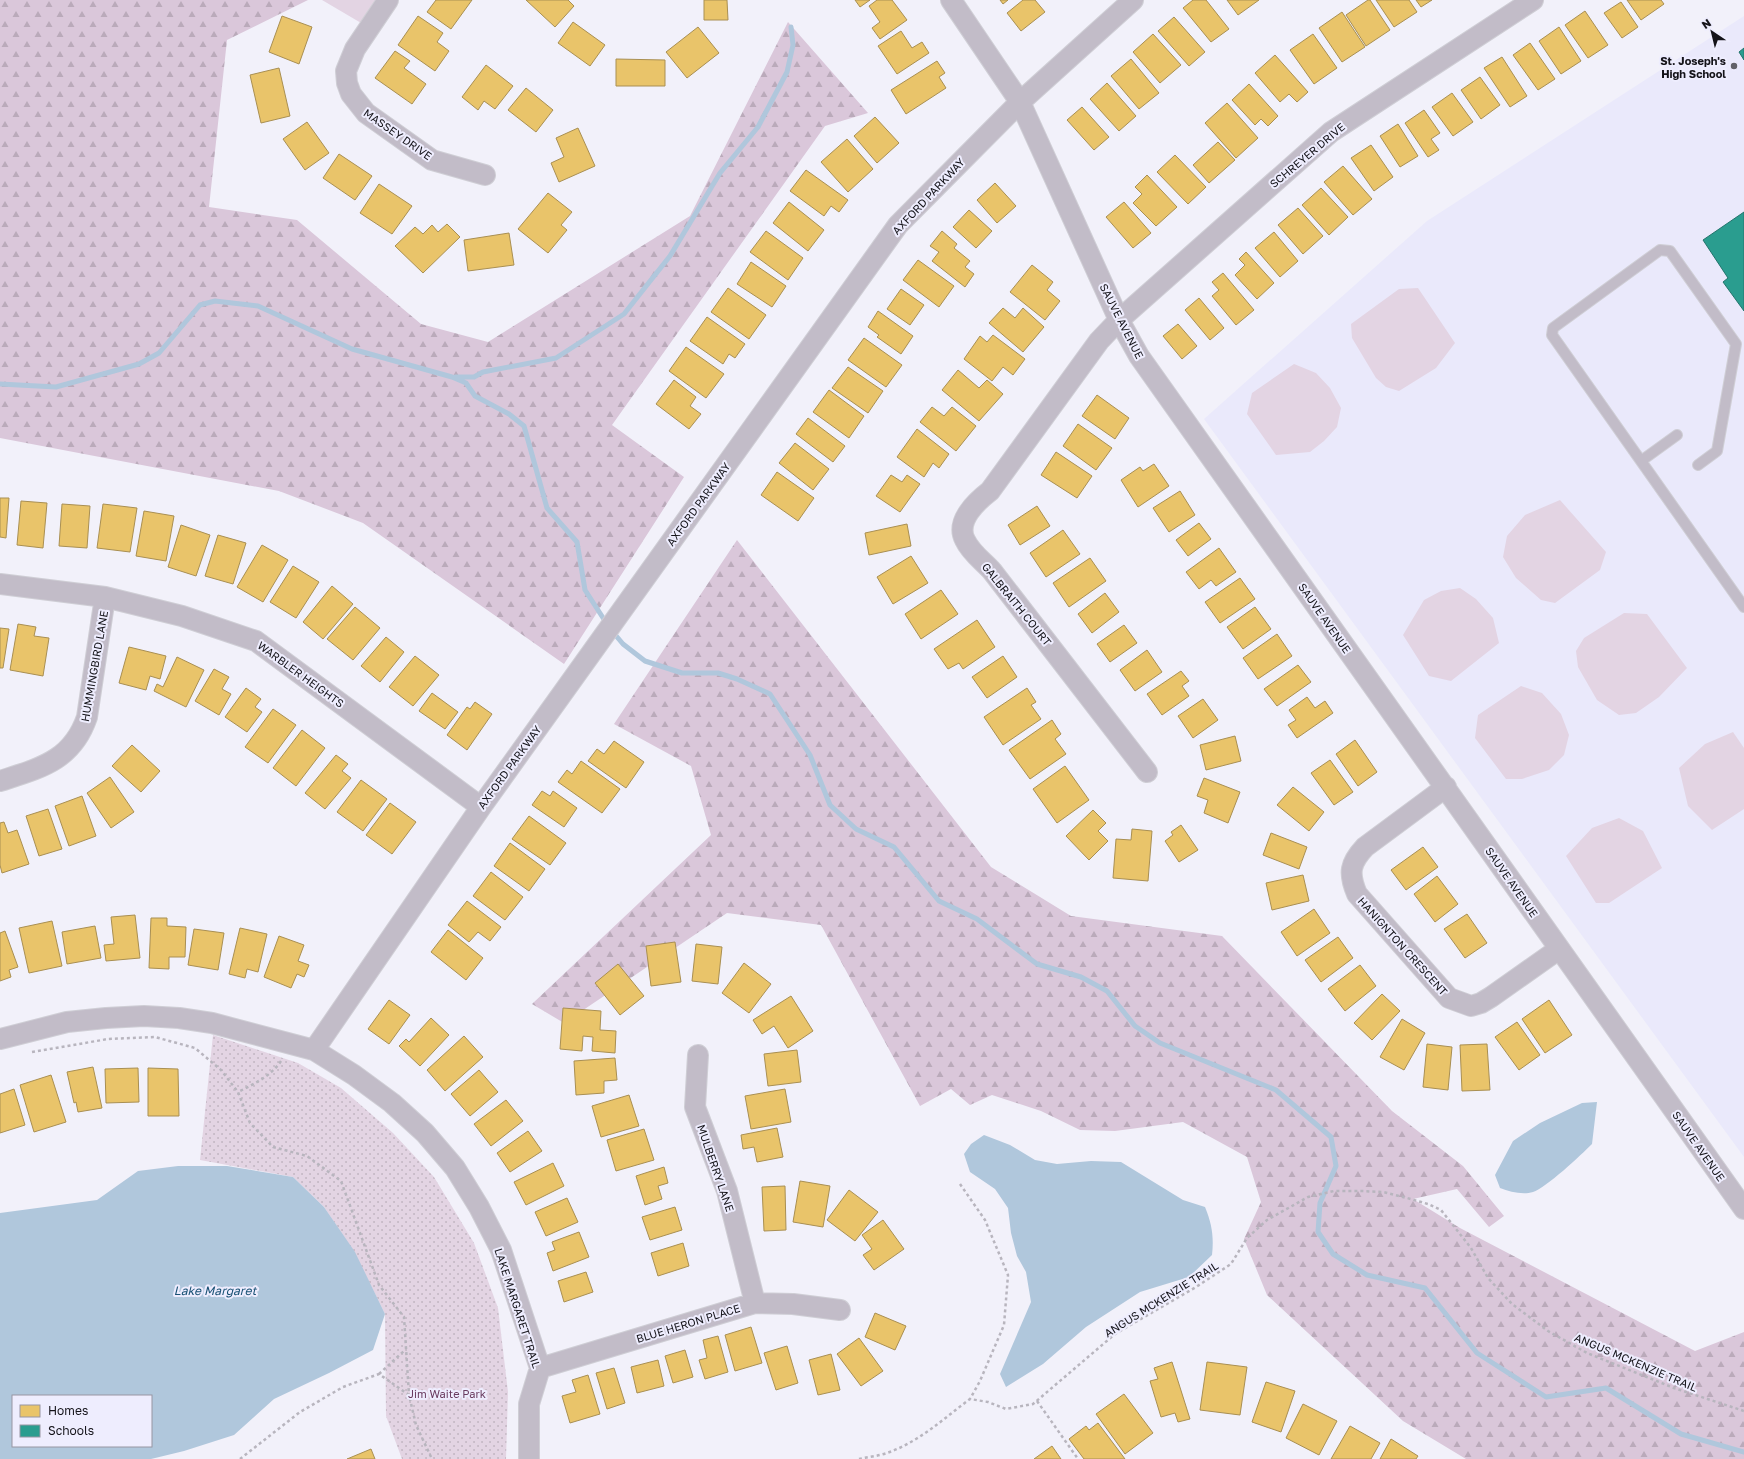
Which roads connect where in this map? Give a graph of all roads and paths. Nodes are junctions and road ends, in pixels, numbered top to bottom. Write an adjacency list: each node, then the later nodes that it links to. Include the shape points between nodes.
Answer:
1 (388, 0): 6 (street, MASSEY DRIVE, via 354,49 346,71 351,94 366,113 432,160)
2 (951, 0): 5 (street, SAUVE AVENUE)
3 (1133, 0): 5 (street, AXFORD PARKWAY)
4 (1533, 0): 7 (street, SCHREYER DRIVE, via 1331,132)
5 (1020, 102): 7 (street, SAUVE AVENUE); 17 (street, AXFORD PARKWAY, via 898,225)
6 (485, 175)
7 (1119, 320): 14 (street, GALBRAITH COURT, via 1099,341 990,491 972,506 964,526 964,539 972,551 992,570); 16 (street, SAUVE AVENUE, via 1139,356)
8 (1677, 435): 9 (lane)
9 (1641, 461): 10 (lane, via 1552,336 1553,328 1660,250 1670,251 1736,344 1717,451); 13 (lane)
10 (1698, 465)
11 (0, 584): 12 (street, WARBLER HEIGHTS)
12 (105, 597): 15 (street, HUMMINGBIRD LANE, via 86,717 81,733 72,747 57,758 40,768); 17 (street, WARBLER HEIGHTS, via 182,616 256,641)
13 (1744, 607)
14 (1147, 772)
15 (0, 781)
16 (1446, 787): 18 (street, SAUVE AVENUE); 18 (street, HANIGNTON CRESCENT, via 1365,847 1357,856 1351,868 1351,882 1357,894 1448,998 1471,1006 1482,1003)
17 (481, 806): 21 (street, AXFORD PARKWAY)
18 (1559, 949): 26 (street, SAUVE AVENUE)
19 (0, 1039): 20 (street, LAKE MARGARET TRAIL, via 67,1022 144,1016 212,1023)
20 (292, 1044): 21 (street, LAKE MARGARET TRAIL); 24 (path, via 277,1067 258,1083)
21 (314, 1050): 30 (street, LAKE MARGARET TRAIL, via 392,1103 425,1133 455,1168 501,1250)
22 (29, 1052): 24 (path, via 108,1039 155,1036 194,1048 221,1070)
23 (698, 1055): 27 (street, MULBERRY LANE, via 695,1107 726,1191)
24 (238, 1092): 29 (path, via 250,1123 273,1147 306,1156 341,1181 379,1285 404,1318)
25 (960, 1184): 33 (path, via 985,1220 1008,1275 1004,1325)
26 (1744, 1209)
27 (755, 1303): 28 (street, BLUE HERON PLACE, via 793,1304); 30 (street, BLUE HERON PLACE)
28 (840, 1310)
29 (405, 1350): 31 (path); 32 (path)
30 (540, 1368): 38 (street, LAKE MARGARET TRAIL, via 529,1404)
31 (380, 1374): 32 (path); 36 (path, via 344,1387 300,1412)
32 (410, 1395): 37 (path, via 416,1425)
33 (970, 1398): 34 (path, ANGUS MCKENZIE TRAIL, via 1006,1409); 39 (path, via 914,1441 886,1453)
34 (1037, 1401): 35 (path, ANGUS MCKENZIE TRAIL, via 1115,1334 1231,1264 1247,1238 1267,1220 1308,1197 1334,1191 1361,1191 1383,1192 1441,1210 1471,1248 1488,1278 1512,1304 1548,1331 1588,1353 1674,1388); 40 (path)
35 (1744, 1411)
36 (240, 1459)
37 (432, 1459)
38 (529, 1459)
39 (859, 1459)
40 (1078, 1459)

